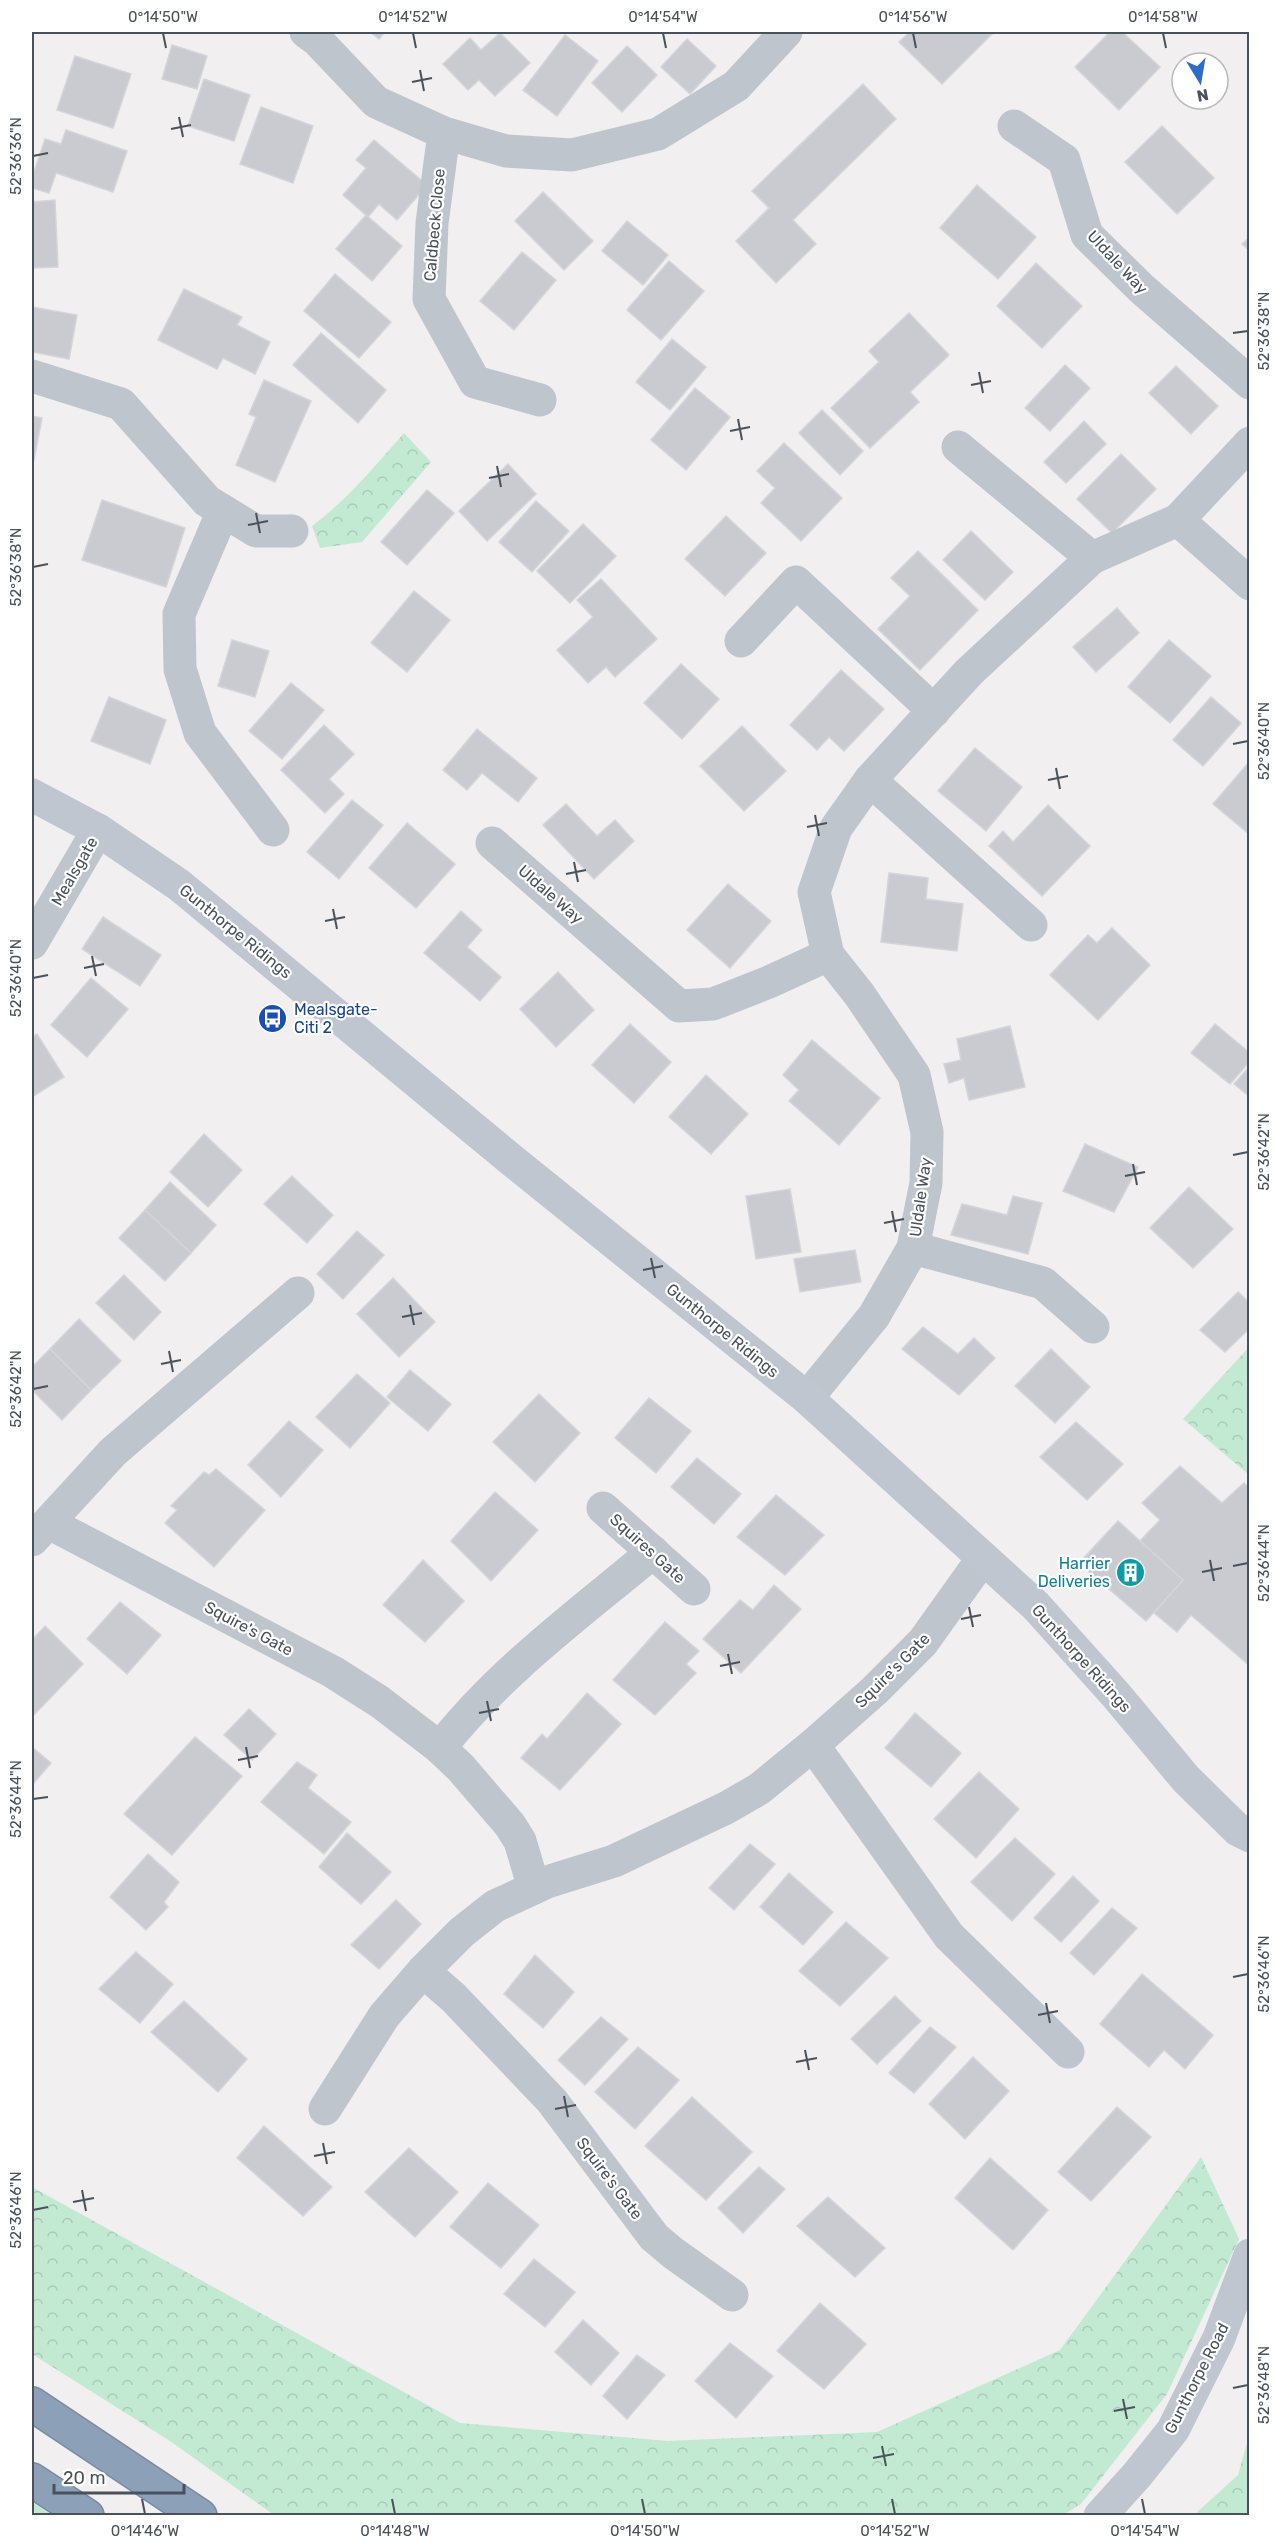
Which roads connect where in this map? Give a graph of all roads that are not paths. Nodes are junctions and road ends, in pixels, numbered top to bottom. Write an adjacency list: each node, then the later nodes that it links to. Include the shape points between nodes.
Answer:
1 (306, 32): 4 (street, via 376,102)
2 (786, 32): 4 (street, via 736,86 658,134 572,155 506,151)
3 (1014, 126): 6 (street, Uldale Way, via 1064,160 1087,235 1142,290)
4 (444, 133): 7 (street, Caldbeck Close, via 432,223 429,299 475,382)
5 (32, 376): 10 (street, via 121,404 207,501)
6 (1250, 383)
7 (540, 400)
8 (1250, 443): 11 (street, Uldale Way)
9 (958, 447): 13 (street)
10 (223, 511): 12 (street, via 256,531); 20 (street, via 179,614 180,669 200,733)
11 (1178, 520): 13 (street, Uldale Way); 14 (street)
12 (292, 531)
13 (1092, 558): 16 (street, Uldale Way, via 969,672)
14 (1250, 584)
15 (741, 641): 16 (street, via 796,582)
16 (934, 711): 17 (street, Uldale Way)
17 (870, 780): 22 (street); 24 (street, Uldale Way, via 836,828 814,892)
18 (32, 795): 19 (street, Gunthorpe Ridings)
19 (98, 830): 23 (street, Mealsgate); 28 (street, Gunthorpe Ridings, via 179,885)
20 (273, 830)
21 (492, 843): 24 (street, Uldale Way, via 680,1006 713,1004)
22 (1031, 925)
23 (32, 943)
24 (828, 956): 25 (street, Uldale Way, via 915,1076 927,1132 926,1183)
25 (913, 1248): 27 (street, via 1043,1283); 28 (street, Uldale Way, via 874,1316)
26 (298, 1293): 30 (street, Squire's Gate, via 113,1452)
27 (1094, 1327)
28 (807, 1398): 32 (street, Gunthorpe Ridings)
29 (603, 1508): 31 (street, Squires Gate)
30 (40, 1531): 35 (street, Squire's Gate, via 333,1672)
31 (653, 1552): 33 (street, Squires Gate); 35 (street, via 502,1679)
32 (983, 1558): 34 (street, Squire's Gate, via 923,1642); 36 (street, Gunthorpe Ridings, via 1036,1606 1186,1779 1238,1830)
33 (694, 1589)
34 (813, 1745): 37 (street, Squire's Gate, via 759,1789 726,1808 614,1861); 39 (street, via 949,1936)
35 (440, 1748): 37 (street, Squire's Gate, via 510,1825 520,1841)
36 (1250, 1836)
37 (534, 1888): 38 (street, Squire's Gate, via 495,1906)
38 (423, 1971): 40 (street, Squire's Gate, via 384,2016); 42 (street, Squire's Gate, via 552,2101 654,2237)
39 (1068, 2052)
40 (325, 2109)
41 (1250, 2255): 47 (street, Gunthorpe Road, via 1219,2338 1173,2430)
42 (732, 2295)
43 (32, 2404): 46 (highway)
44 (32, 2480): 45 (highway)
45 (87, 2516)
46 (200, 2516)
47 (1100, 2516)

